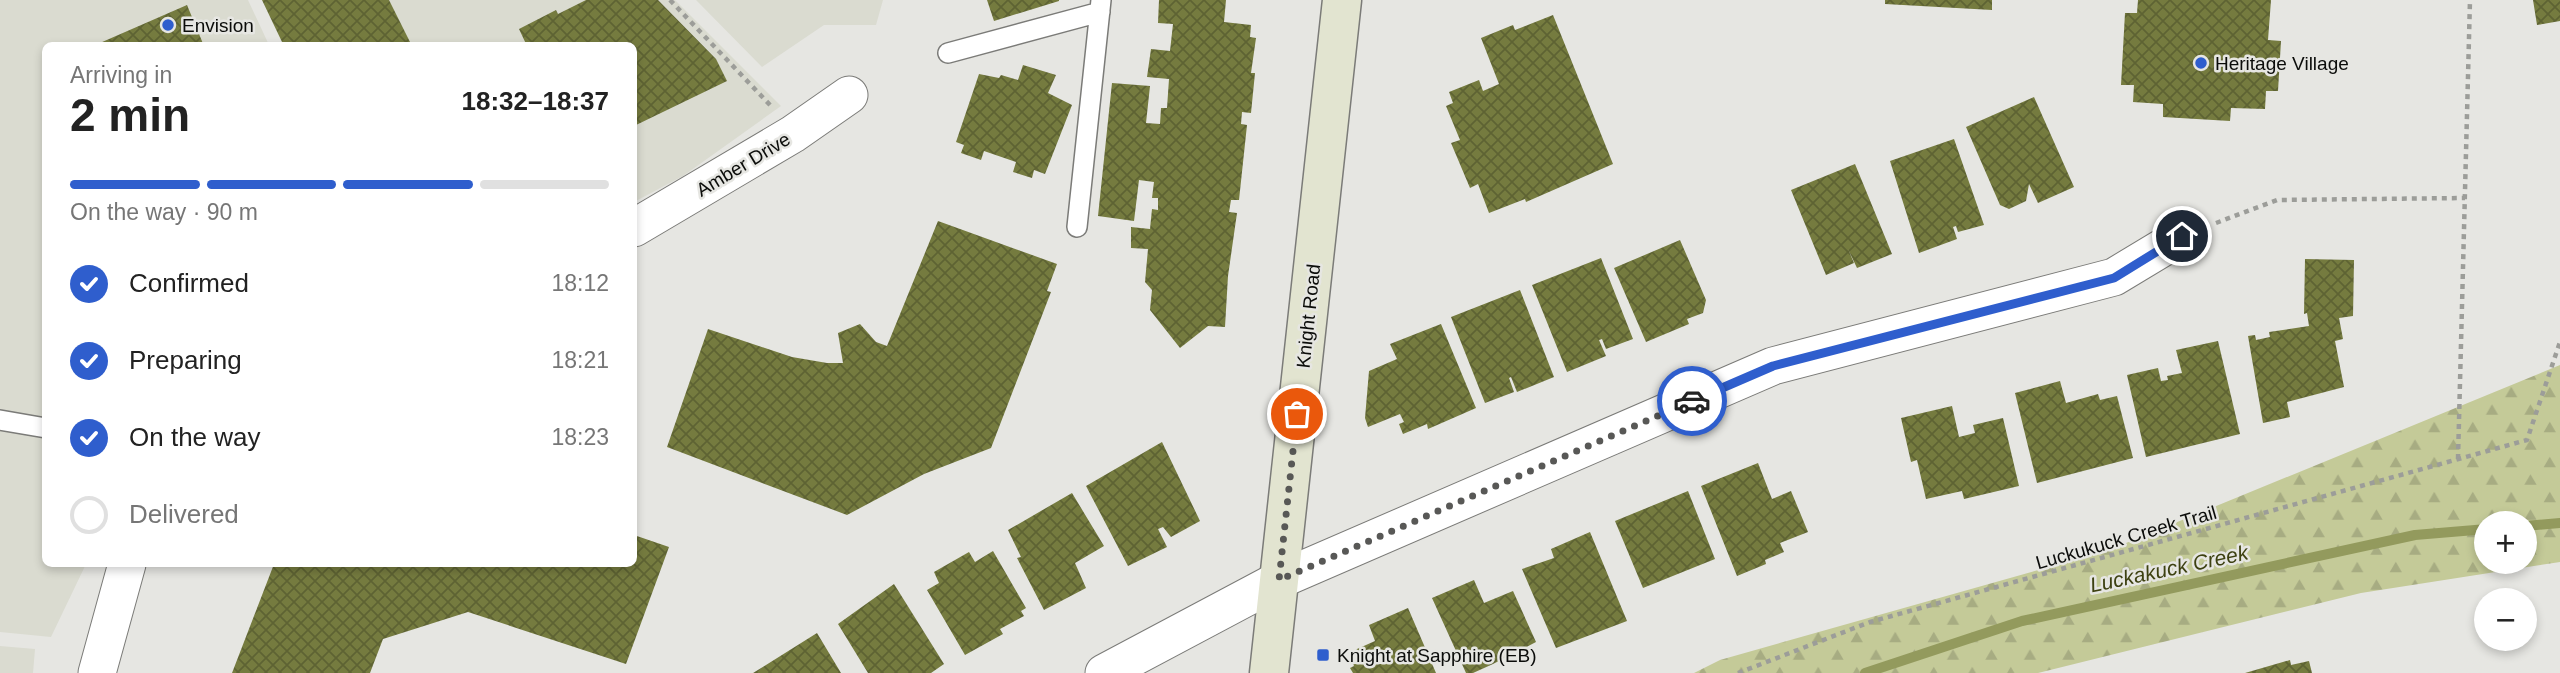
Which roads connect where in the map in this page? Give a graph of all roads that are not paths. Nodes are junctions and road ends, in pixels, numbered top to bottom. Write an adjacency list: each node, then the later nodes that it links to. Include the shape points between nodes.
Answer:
1 (1342, 0): 11 (street, Knight Road)
2 (1101, 6): 3 (lane); 6 (lane)
3 (948, 53)
4 (849, 95): 5 (street, Amber Drive, via 793,134)
5 (637, 226)
6 (1077, 227)
7 (2182, 236): 11 (street, via 2114,278 1773,366)
8 (0, 420): 9 (lane)
9 (42, 427)
10 (126, 567): 12 (street)
11 (1279, 580): 13 (street); 14 (street, Knight Road)
12 (97, 673)
13 (1104, 673)
14 (1269, 673)

